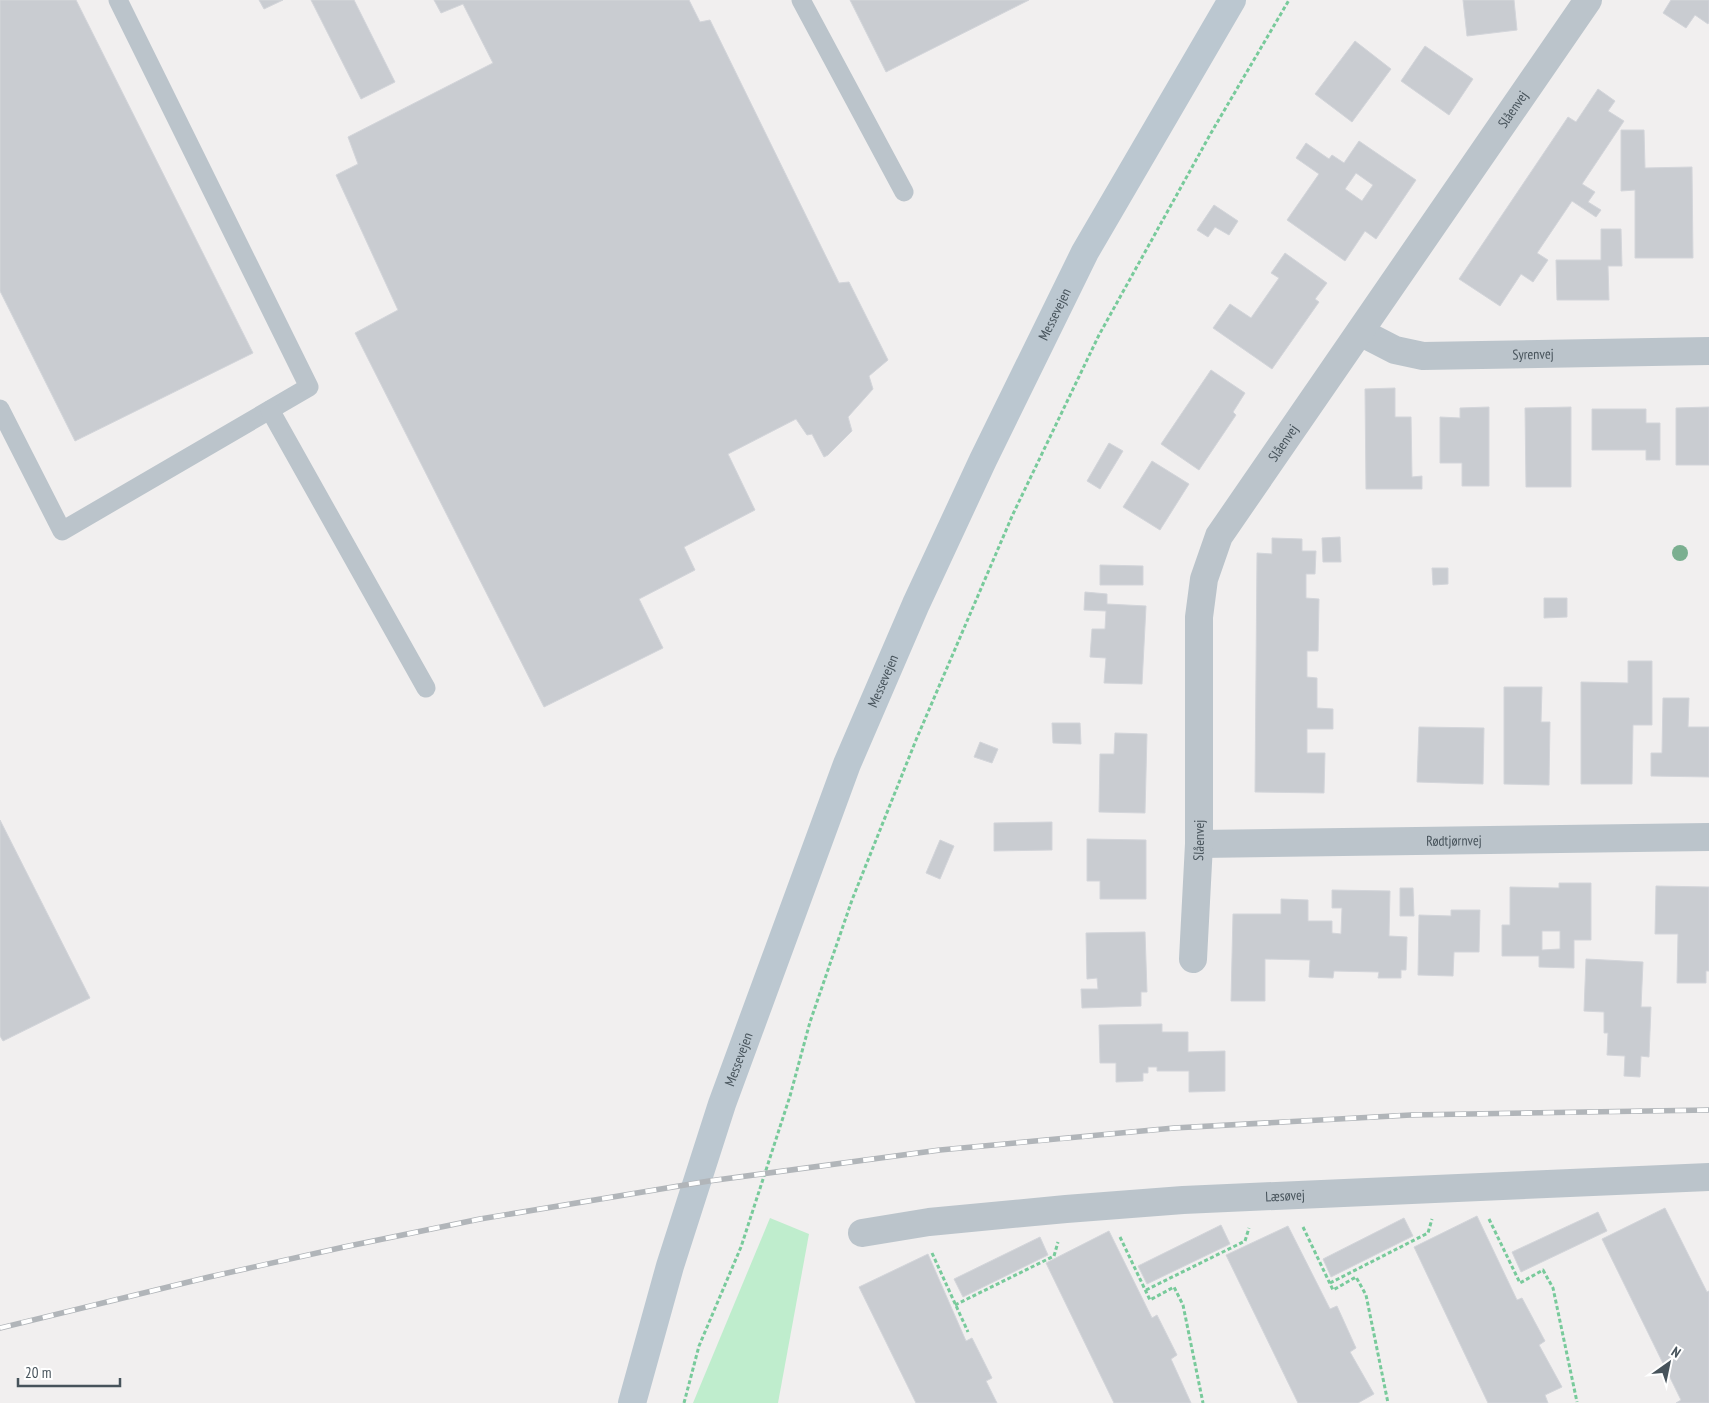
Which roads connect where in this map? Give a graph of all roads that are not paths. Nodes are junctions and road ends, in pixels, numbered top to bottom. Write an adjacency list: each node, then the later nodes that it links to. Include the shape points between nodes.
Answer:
1 (118, 0): 9 (lane, via 309,387)
2 (801, 0): 5 (lane)
3 (1232, 0): 16 (main road, Messevejen, via 1085,252 924,586 848,764 722,1104 670,1266)
4 (1588, 0): 6 (street, Slåenvej)
5 (904, 192)
6 (1360, 332): 7 (street, Syrenvej, via 1396,350 1424,356); 12 (street, Slåenvej, via 1219,536 1204,579 1199,617)
7 (1709, 352)
8 (0, 409): 9 (lane, via 62,531)
9 (270, 410): 10 (lane)
10 (426, 688)
11 (1709, 837): 12 (street, Rødtjørnvej)
12 (1199, 844): 13 (street, Slåenvej)
13 (1194, 959)
14 (1709, 1177): 15 (street, Læsøvej, via 1116,1205 928,1222)
15 (862, 1233)
16 (632, 1403)

